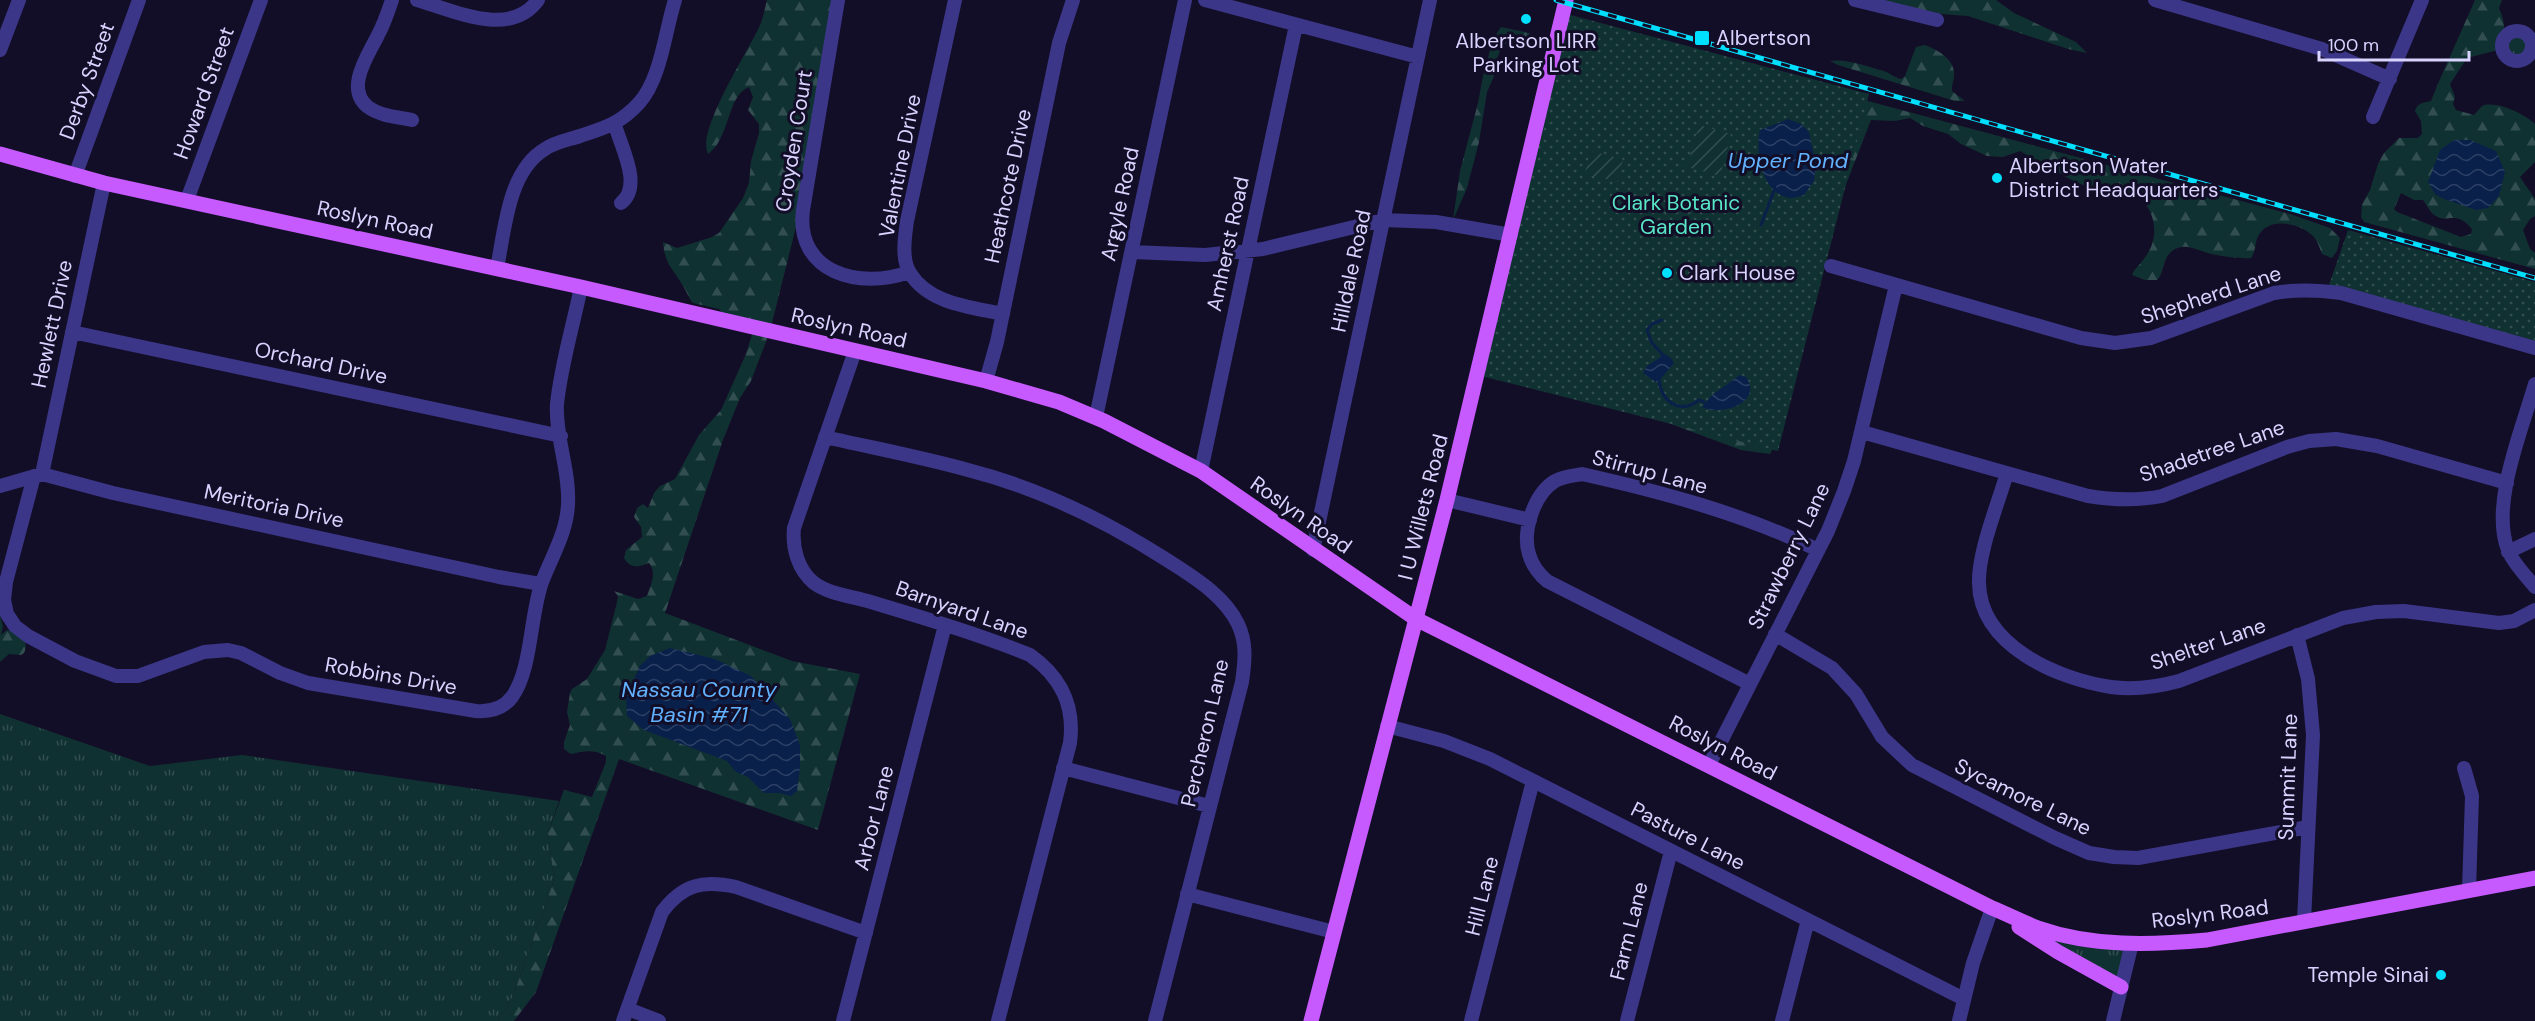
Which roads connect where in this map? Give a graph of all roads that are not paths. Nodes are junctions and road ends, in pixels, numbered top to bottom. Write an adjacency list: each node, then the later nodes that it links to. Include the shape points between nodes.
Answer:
1 (18, 0): 20 (street)
2 (139, 0): 27 (street, Derby Street)
3 (261, 0): 29 (street, Howard Street)
4 (392, 0): 24 (street, via 361,67 358,86 368,107)
5 (417, 0): 6 (street, via 485,20 515,17)
6 (538, 0)
7 (675, 0): 25 (street, via 648,90)
8 (838, 0): 37 (street, Croyden Court, via 803,210 804,238 818,261 838,273 883,280)
9 (955, 0): 37 (street, Valentine Drive, via 907,221 904,246)
10 (1073, 0): 40 (street, Heathcote Drive, via 1059,43)
11 (1185, 0): 34 (street, Argyle Road)
12 (1205, 0): 19 (street)
13 (1430, 0): 21 (street, Hilldale Road)
14 (1566, 0): 32 (main road, I U Willets Road)
15 (1855, 0): 18 (street)
16 (2155, 0): 22 (street, via 2322,49)
17 (2422, 0): 22 (street)
18 (1937, 20)
19 (1296, 25): 21 (street); 33 (street, Amherst Road)
20 (0, 50)
21 (1418, 57): 31 (street, Hilldale Road)
22 (2390, 79): 23 (street)
23 (2373, 117)
24 (412, 120)
25 (615, 125): 30 (street, via 632,185); 36 (street, via 552,145 528,162 515,187)
26 (0, 154): 27 (main road, Roslyn Road)
27 (75, 176): 28 (main road, Roslyn Road)
28 (104, 183): 29 (main road, Roslyn Road); 41 (street, Hewlett Drive)
29 (187, 200): 36 (main road, Roslyn Road)
30 (621, 203)
31 (1383, 220): 32 (street, via 1436,222); 33 (street, via 1309,240); 58 (street, Hilldale Road)
32 (1510, 235): 55 (main road, I U Willets Road)
33 (1248, 250): 34 (street, via 1205,255); 50 (street, Amherst Road)
34 (1132, 252): 46 (street, Argyle Road)
35 (1831, 266): 38 (street, Shepherd Lane)
36 (497, 268): 39 (main road, Roslyn Road)
37 (909, 272): 40 (street, via 936,296 951,303)
38 (1896, 285): 42 (street, Shepherd Lane, via 2081,338 2115,343 2151,338 2274,292 2317,290 2341,293); 47 (street, Strawberry Lane)
39 (581, 287): 43 (main road, Roslyn Road); 48 (street, Robbins Drive, via 558,397)
40 (1003, 314): 44 (street, Heathcote Drive)
41 (72, 332): 48 (street, Orchard Drive); 52 (street, Hewlett Drive)
42 (2535, 348)
43 (855, 351): 44 (main road, Roslyn Road); 49 (street, Barnyard Lane)
44 (986, 381): 46 (main road, Roslyn Road)
45 (2535, 384): 53 (street)
46 (1096, 417): 50 (main road, Roslyn Road)
47 (1862, 432): 51 (street, Shadetree Lane); 59 (street, Strawberry Lane, via 1845,491)
48 (561, 436): 61 (street, Robbins Drive, via 567,515)
49 (825, 437): 65 (street, Barnyard Lane, via 794,528 794,548 803,570 813,582 833,592); 74 (street, Percheron Lane, via 969,470 1053,500 1142,544 1220,598 1237,623 1245,655 1242,682)
50 (1200, 471): 58 (main road, Roslyn Road)
51 (2007, 473): 53 (street, Shadetree Lane, via 2088,496 2145,499 2184,488 2287,447 2336,439 2378,446); 67 (street, Shelter Lane, via 1979,582 1981,600 1991,624 2018,651 2079,680 2134,688 2179,681)
52 (38, 475): 54 (street); 61 (street, Meritoria Drive); 61 (street, Robbins Drive, via 6,582 7,614 28,636 75,661 116,676 138,676 204,652 228,650 308,683 489,712 503,706 517,688)
53 (2507, 483): 60 (street, via 2501,516)
54 (0, 486)
55 (1447, 500): 56 (street); 64 (main road, I U Willets Road)
56 (1530, 520): 59 (street, Stirrup Lane, via 1547,488 1563,477 1582,474 1746,519); 68 (street, Stirrup Lane, via 1529,554 1547,581)
57 (2535, 539): 60 (street)
58 (1313, 550): 64 (main road, Roslyn Road)
59 (1818, 550): 66 (street, Strawberry Lane)
60 (2508, 552): 62 (street)
61 (541, 584)
62 (2535, 587)
63 (2535, 610): 67 (street, Shelter Lane, via 2514,621 2499,623 2404,611 2376,612 2343,618)
64 (1416, 619): 69 (main road, I U Willets Road); 70 (main road, Roslyn Road)
65 (945, 625): 71 (street, Barnyard Lane, via 1030,655 1053,675 1067,698 1072,718); 84 (street, Arbor Lane)
66 (1775, 634): 68 (street, Strawberry Lane); 75 (street, Sycamore Lane, via 1832,668 1856,694 1882,737 1912,765 2089,853 2138,858)
67 (2297, 635): 75 (street, Summit Lane, via 2312,706)
68 (1750, 684): 70 (street, Strawberry Lane)
69 (1387, 726): 73 (street, Pasture Lane, via 1465,748); 83 (main road, I U Willets Road)
70 (1709, 765): 80 (main road, Roslyn Road)
71 (1063, 768): 74 (street); 91 (street, Barnyard Lane)
72 (2464, 768): 78 (street, via 2472,796)
73 (1533, 781): 76 (street, Pasture Lane); 94 (street, Hill Lane)
74 (1209, 806): 79 (street, Percheron Lane)
75 (2308, 827): 82 (street, Summit Lane)
76 (1671, 851): 81 (street, Pasture Lane); 95 (street, Farm Lane)
77 (2535, 878): 78 (main road, Roslyn Road)
78 (2469, 890): 82 (main road, Roslyn Road)
79 (1187, 894): 83 (street); 92 (street, Percheron Lane)
80 (1992, 908): 85 (main road, Roslyn Road, via 2061,934); 86 (main road, via 2058,952); 87 (street)
81 (1808, 920): 87 (street, Pasture Lane); 96 (street)
82 (2304, 921): 85 (main road, Roslyn Road, via 2207,940)
83 (1334, 932): 93 (main road, I U Willets Road)
84 (866, 933): 88 (street, via 736,887 716,883 695,886 672,899 662,912); 90 (street, Arbor Lane)
85 (2132, 943): 86 (street)
86 (2121, 987): 98 (street)
87 (1964, 999): 97 (street)
88 (625, 1015): 89 (street)
89 (659, 1021)
90 (843, 1021)
91 (998, 1021)
92 (1155, 1021)
93 (1311, 1021)
94 (1471, 1021)
95 (1627, 1021)
96 (1782, 1021)
97 (1959, 1021)
98 (2113, 1021)

